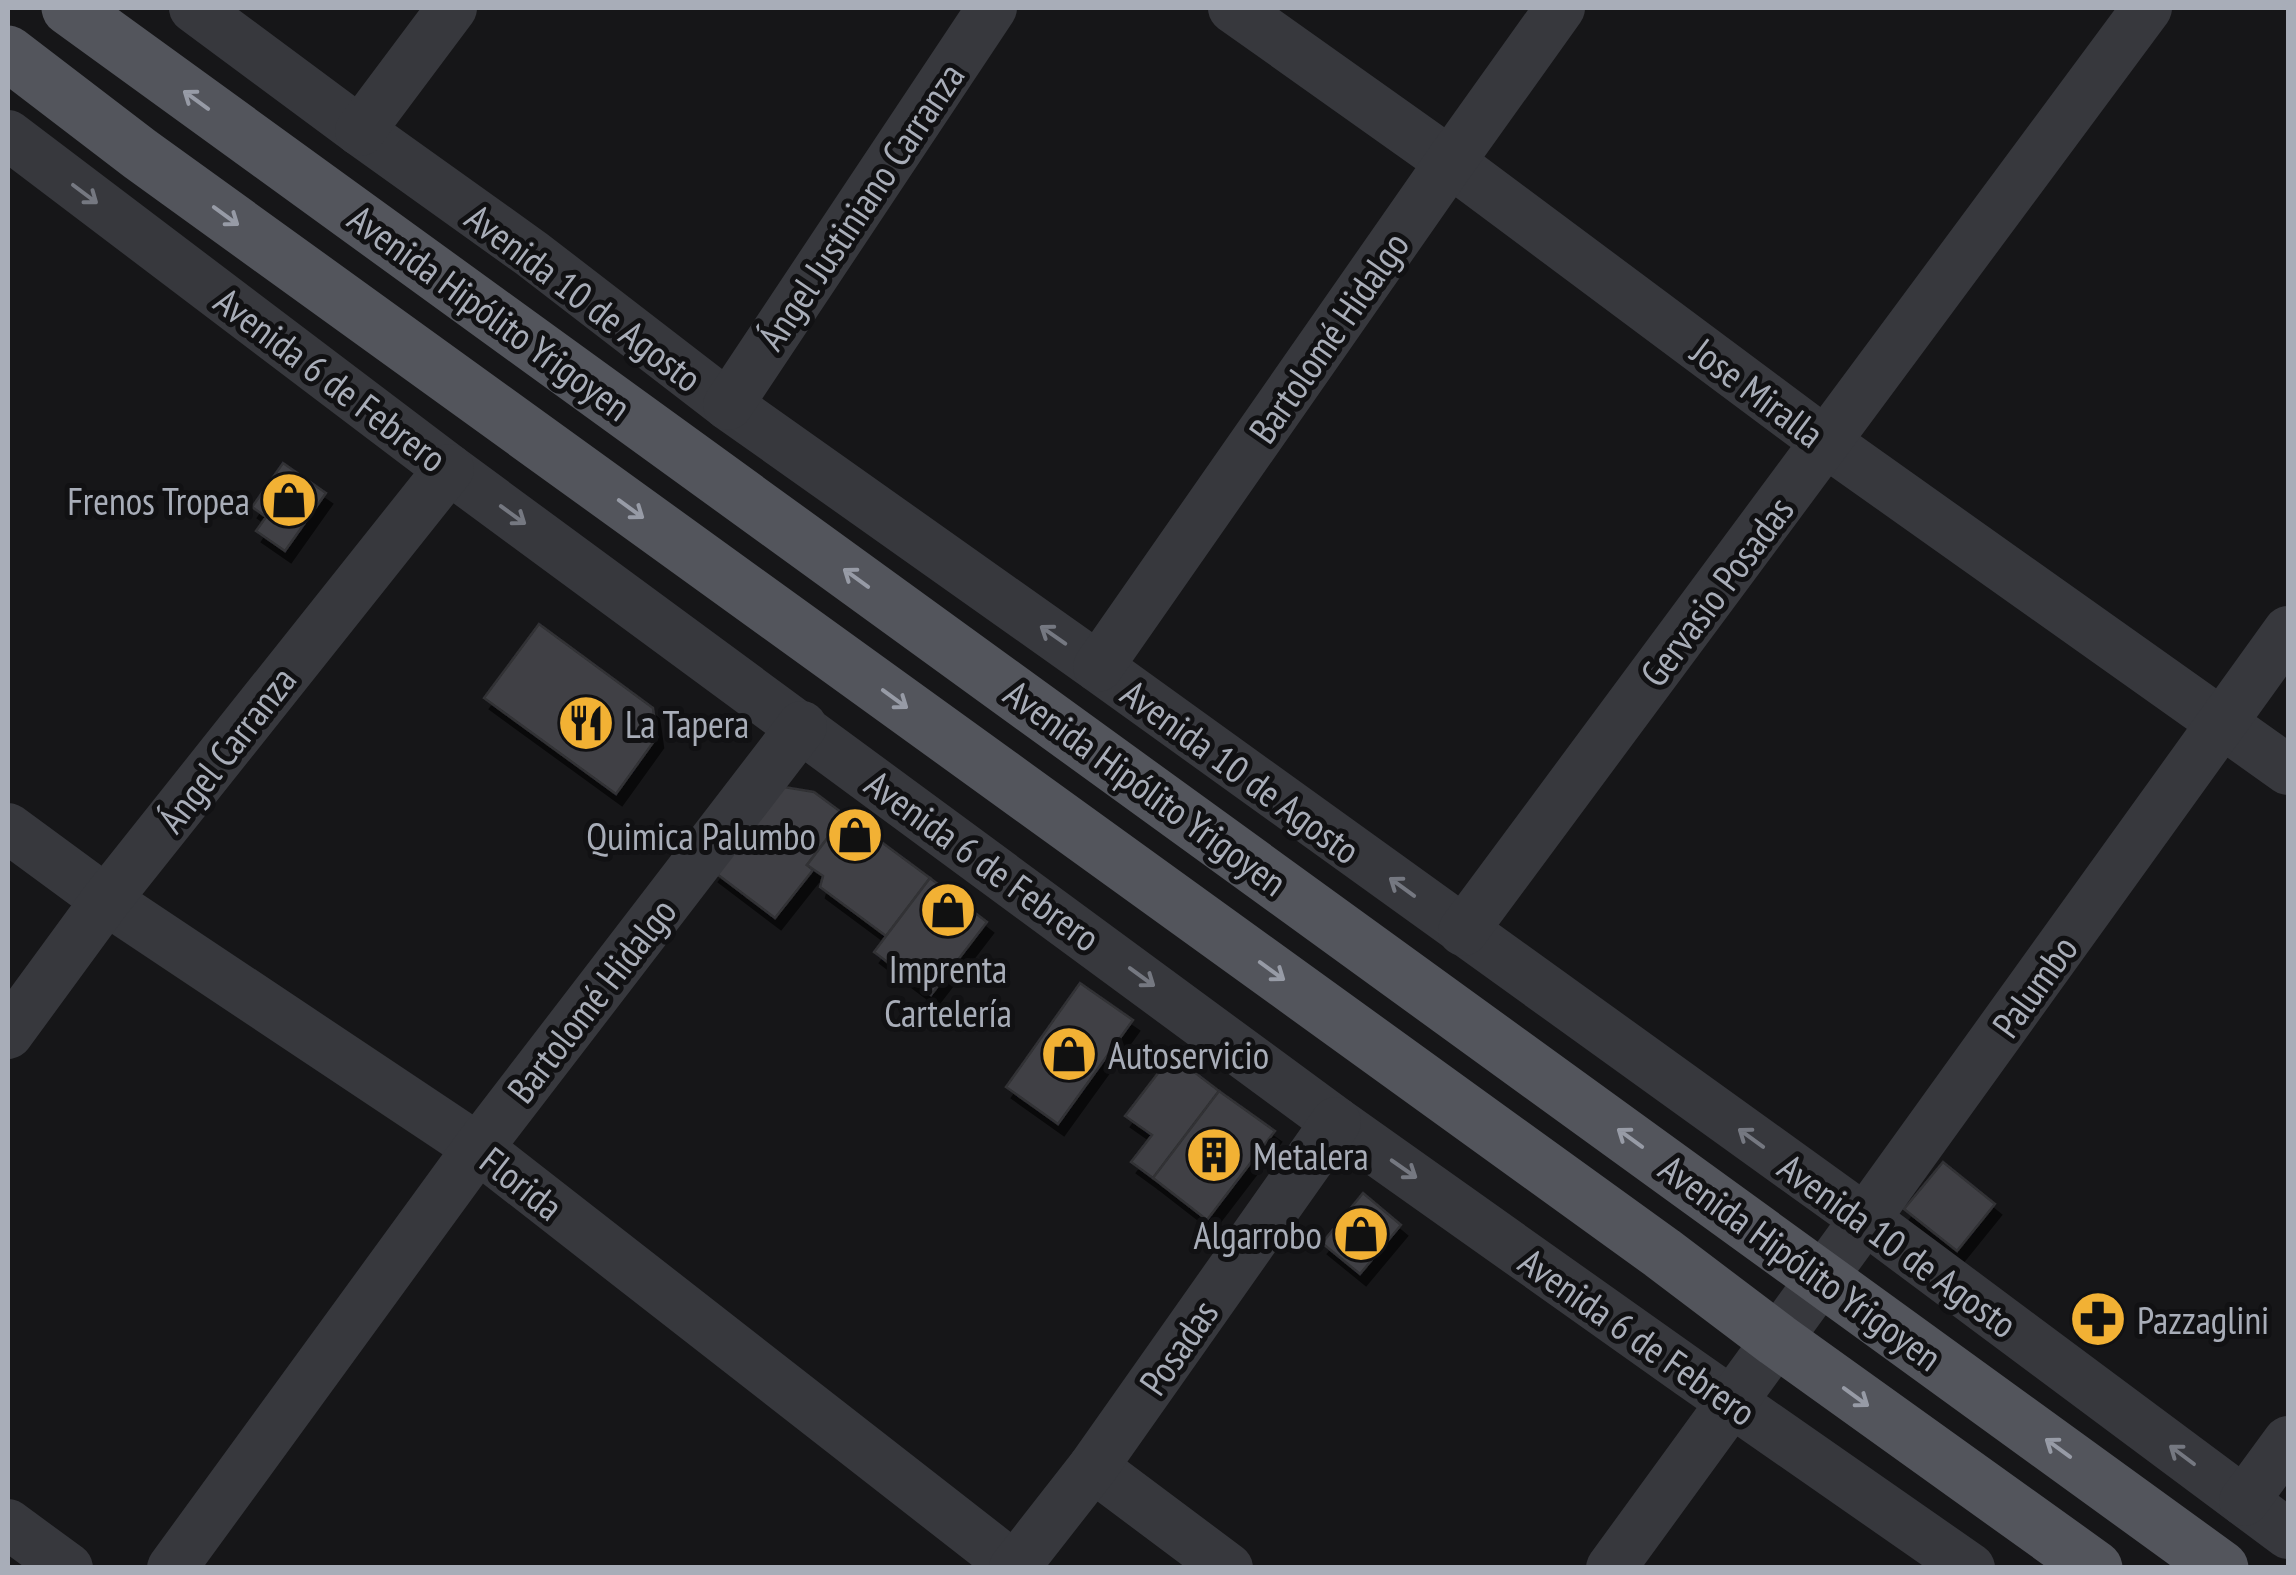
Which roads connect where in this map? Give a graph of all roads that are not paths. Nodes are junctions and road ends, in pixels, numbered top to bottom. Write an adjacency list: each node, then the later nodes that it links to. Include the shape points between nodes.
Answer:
1 (69, 8): 27 (main road, Avenida Hipólito Yrigoyen, one-way to 1)
2 (194, 8): 9 (street, Avenida 10 de Agosto)
3 (452, 8): 9 (street)
4 (992, 8): 12 (street, Ángel Justiniano Carranza)
5 (1232, 8): 11 (street, Jose Miralla)
6 (1560, 8): 11 (street, Bartolomé Hidalgo)
7 (2147, 8): 13 (street, Gervasio Posadas)
8 (8, 53): 28 (main road, Avenida Hipólito Yrigoyen, one-way to 28)
9 (360, 131): 12 (street, Avenida 10 de Agosto)
10 (8, 136): 14 (street, Avenida 6 de Febrero, one-way to 14)
11 (1450, 162): 13 (street, Jose Miralla); 16 (street, Bartolomé Hidalgo)
12 (728, 405): 16 (street, Avenida 10 de Agosto, one-way to 12)
13 (1826, 443): 17 (street, Jose Miralla); 22 (street, Gervasio Posadas)
14 (449, 468): 18 (street, Avenida 6 de Febrero, one-way to 18); 21 (street, Ángel Carranza)
15 (2288, 631): 17 (street, Palumbo)
16 (1098, 667): 22 (street, Avenida 10 de Agosto, one-way to 16)
17 (2224, 723): 19 (street, Jose Miralla); 26 (street, Palumbo)
18 (802, 726): 24 (street, Avenida 6 de Febrero, one-way to 24); 25 (street, Bartolomé Hidalgo)
19 (2288, 770)
20 (8, 828): 21 (street, Florida)
21 (106, 900): 23 (street, Ángel Carranza); 25 (street, Florida)
22 (1462, 931): 26 (street, Avenida 10 de Agosto, one-way to 22)
23 (8, 1034)
24 (1336, 1122): 29 (street, Avenida 6 de Febrero, one-way to 29); 31 (street, Posadas)
25 (478, 1148): 35 (street, Florida); 37 (street, Bartolomé Hidalgo)
26 (1865, 1219): 27 (street, Palumbo); 32 (street, Avenida 10 de Agosto, one-way to 26)
27 (1822, 1277): 28 (street, Palumbo); 42 (main road, Avenida Hipólito Yrigoyen, one-way to 27)
28 (1777, 1340): 29 (street, Palumbo); 41 (main road, Avenida Hipólito Yrigoyen, one-way to 41)
29 (1732, 1402): 39 (street, Palumbo); 40 (street, Avenida 6 de Febrero)
30 (2288, 1440): 32 (street)
31 (1093, 1468): 35 (street, Posadas); 38 (street)
32 (2244, 1501): 34 (street, Avenida 10 de Agosto)
33 (8, 1524): 36 (street)
34 (2288, 1534)
35 (1015, 1567)
36 (68, 1568)
37 (172, 1568)
38 (1228, 1568)
39 (1611, 1568)
40 (1970, 1568)
41 (2095, 1568)
42 (2222, 1568)

